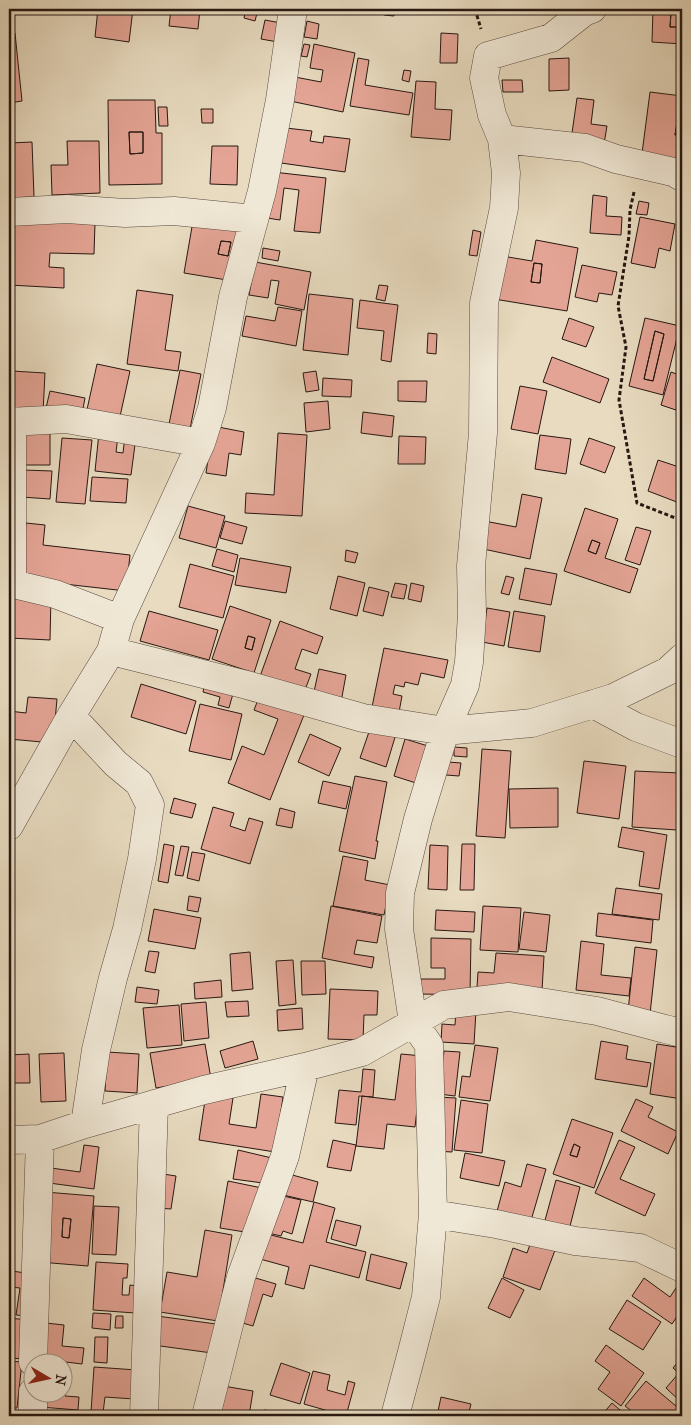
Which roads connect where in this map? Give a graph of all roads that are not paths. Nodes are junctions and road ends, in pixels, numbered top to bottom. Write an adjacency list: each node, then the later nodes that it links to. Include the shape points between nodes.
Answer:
1 (294, 9): 6 (street, via 280,100)
2 (592, 9): 3 (street, via 551,38 488,56 484,78 492,115)
3 (502, 139): 4 (street, via 585,148); 15 (street, via 506,173 504,208 484,303 483,433 471,566 469,662 465,685)
4 (682, 177)
5 (9, 212): 6 (street, via 174,211)
6 (254, 218): 8 (street, via 212,408)
7 (10, 421): 8 (street, via 66,419); 9 (street)
8 (201, 442): 10 (street)
9 (11, 583): 10 (street, via 55,594)
10 (120, 619): 11 (street)
11 (111, 651): 14 (street); 15 (street, via 363,718)
12 (682, 658): 13 (street, via 668,671 613,698)
13 (593, 704): 15 (street, via 532,723); 16 (street, via 636,727)
14 (71, 716): 17 (street); 22 (street, via 116,764 139,783 150,805 142,859 96,1050)
15 (445, 731): 18 (street, via 418,818 400,894 399,929)
16 (682, 744)
17 (9, 826)
18 (413, 1022): 19 (street, via 444,1006 509,997 596,1010); 20 (street, via 362,1052); 25 (street, via 429,1045)
19 (682, 1033)
20 (305, 1067): 21 (street); 31 (street, via 285,1156 241,1277)
21 (154, 1104): 22 (street); 30 (street)
22 (85, 1124): 23 (street)
23 (40, 1139): 24 (street); 27 (street)
24 (9, 1140)
25 (433, 1214): 26 (street, via 575,1241 640,1248); 32 (street, via 426,1297)
26 (682, 1268)
27 (33, 1352)
28 (33, 1402): 29 (street)
29 (33, 1416)
30 (144, 1416)
31 (206, 1416)
32 (394, 1416)

